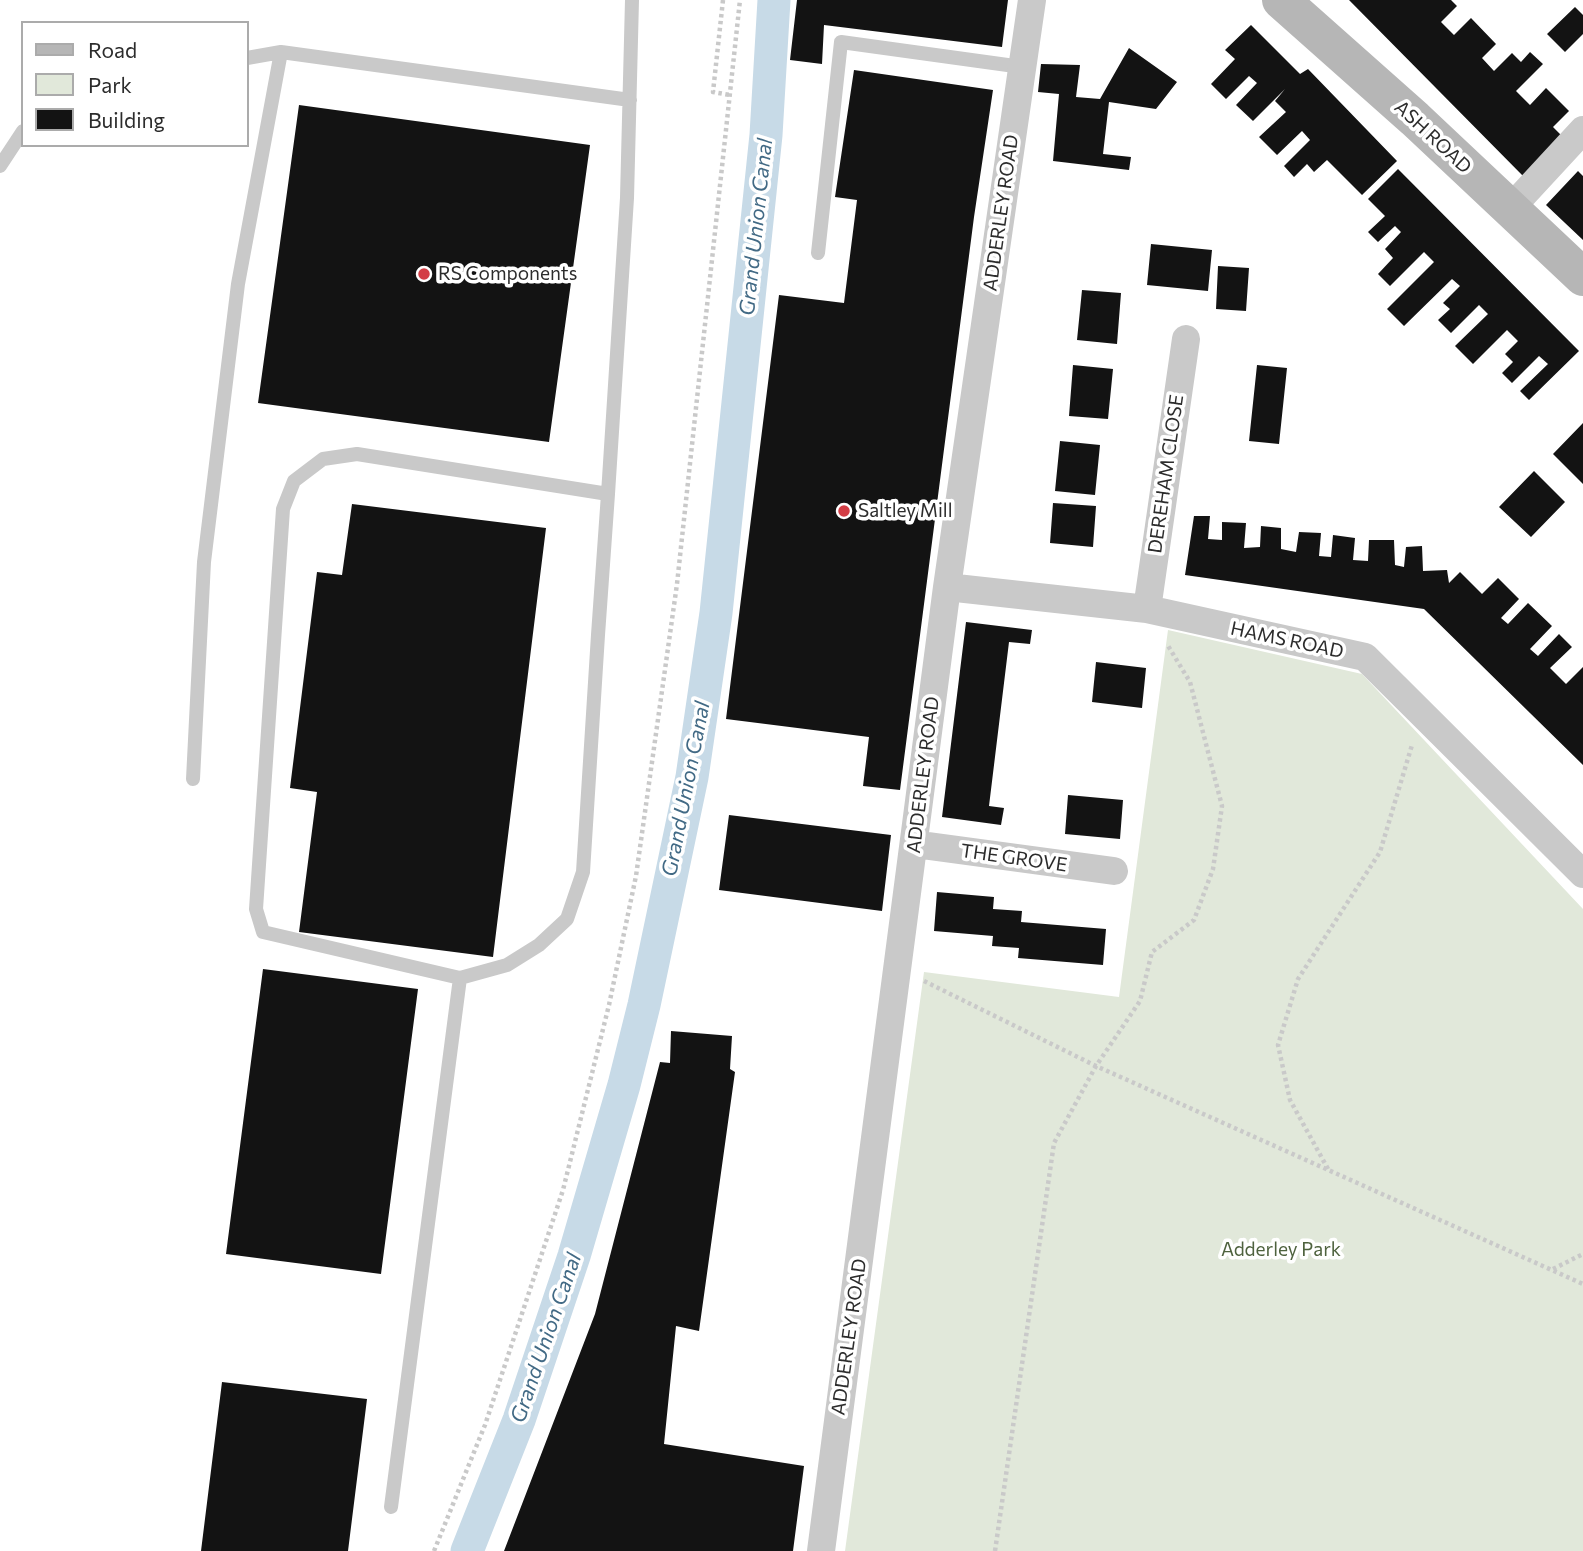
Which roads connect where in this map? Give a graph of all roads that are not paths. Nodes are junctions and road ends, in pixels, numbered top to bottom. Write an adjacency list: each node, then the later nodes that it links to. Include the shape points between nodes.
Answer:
1 (632, 0): 7 (lane)
2 (1032, 0): 6 (street, ADDERLEY ROAD)
3 (1281, 0): 11 (main road, ASH ROAD)
4 (281, 52): 5 (lane); 7 (lane); 18 (lane, via 238,284 204,562)
5 (248, 58)
6 (1022, 67): 12 (lane, via 841,42); 16 (street, ADDERLEY ROAD)
7 (630, 100): 15 (lane)
8 (1583, 131): 11 (street)
9 (21, 134): 10 (lane)
10 (0, 166)
11 (1509, 210): 13 (main road, ASH ROAD)
12 (818, 253)
13 (1583, 277)
14 (1185, 339): 17 (street, DEREHAM CLOSE)
15 (608, 494): 22 (lane, via 583,872 567,919 540,945 507,965); 22 (lane, via 357,454 323,458 294,481 283,509 256,909 263,932)
16 (947, 587): 17 (street, HAMS ROAD); 19 (street, ADDERLEY ROAD)
17 (1147, 609): 21 (street, HAMS ROAD, via 1364,657)
18 (193, 779)
19 (914, 844): 20 (street, THE GROVE); 24 (street, ADDERLEY ROAD)
20 (1114, 872)
21 (1583, 874)
22 (460, 978): 23 (lane)
23 (391, 1507)
24 (821, 1551)

